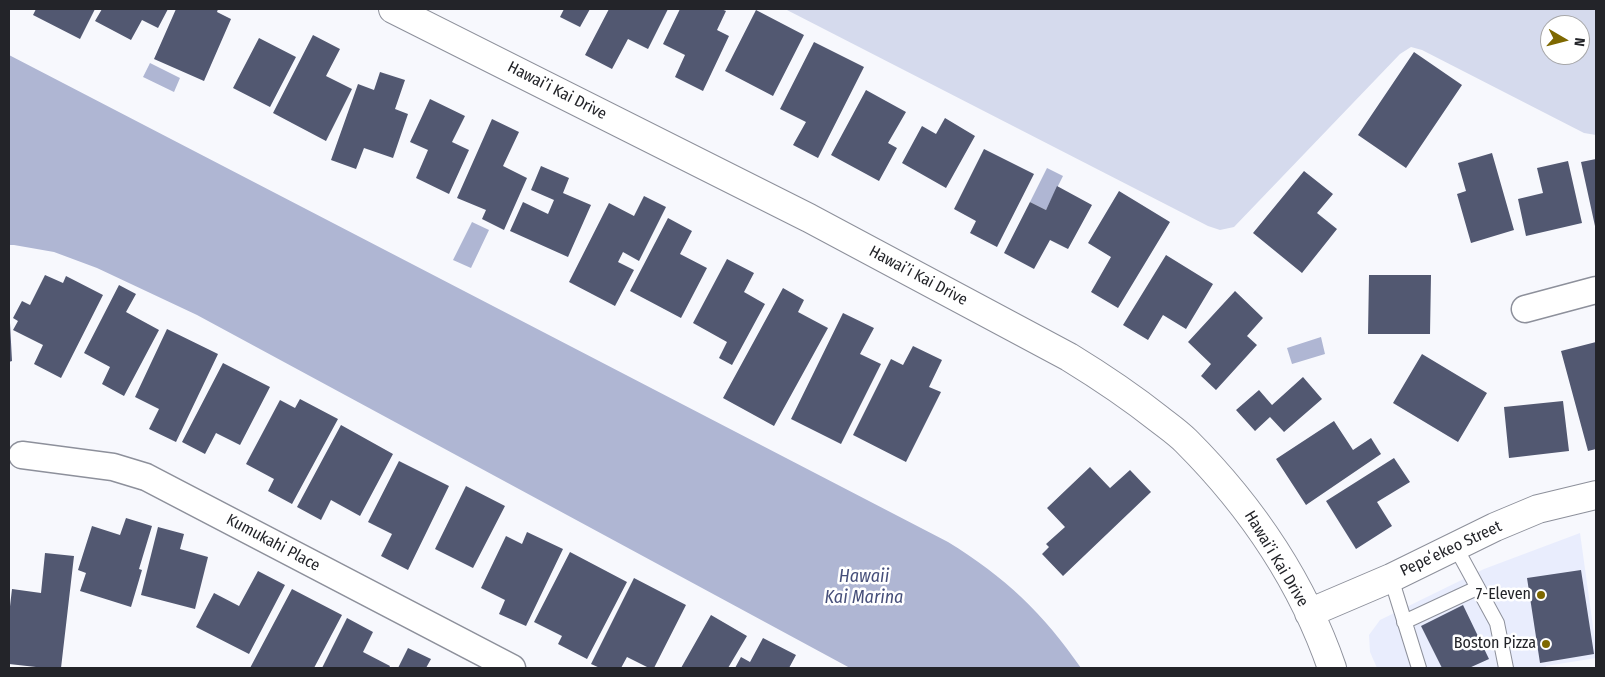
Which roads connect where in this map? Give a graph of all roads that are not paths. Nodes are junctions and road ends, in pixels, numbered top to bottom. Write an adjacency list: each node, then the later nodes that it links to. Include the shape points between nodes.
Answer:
1 (393, 9): 9 (main road, Hawai’i Kai Drive, via 809,218 1097,374 1185,440 1245,507 1285,567)
2 (1596, 290): 3 (street)
3 (1525, 309)
4 (22, 455): 11 (street, Kumukahi Place, via 113,467 146,477)
5 (1596, 495): 6 (main road, Pepeʻekeo Street, via 1538,509)
6 (1455, 546): 7 (main road, Pepeʻekeo Street); 8 (lane)
7 (1390, 578): 9 (main road, Pepeʻekeo Street); 10 (lane)
8 (1477, 588): 10 (lane); 14 (lane, via 1497,623)
9 (1309, 613): 12 (main road, Hawai’i Kai Drive)
10 (1404, 622): 13 (lane)
11 (512, 668)
12 (1332, 668)
13 (1419, 668)
14 (1506, 668)

